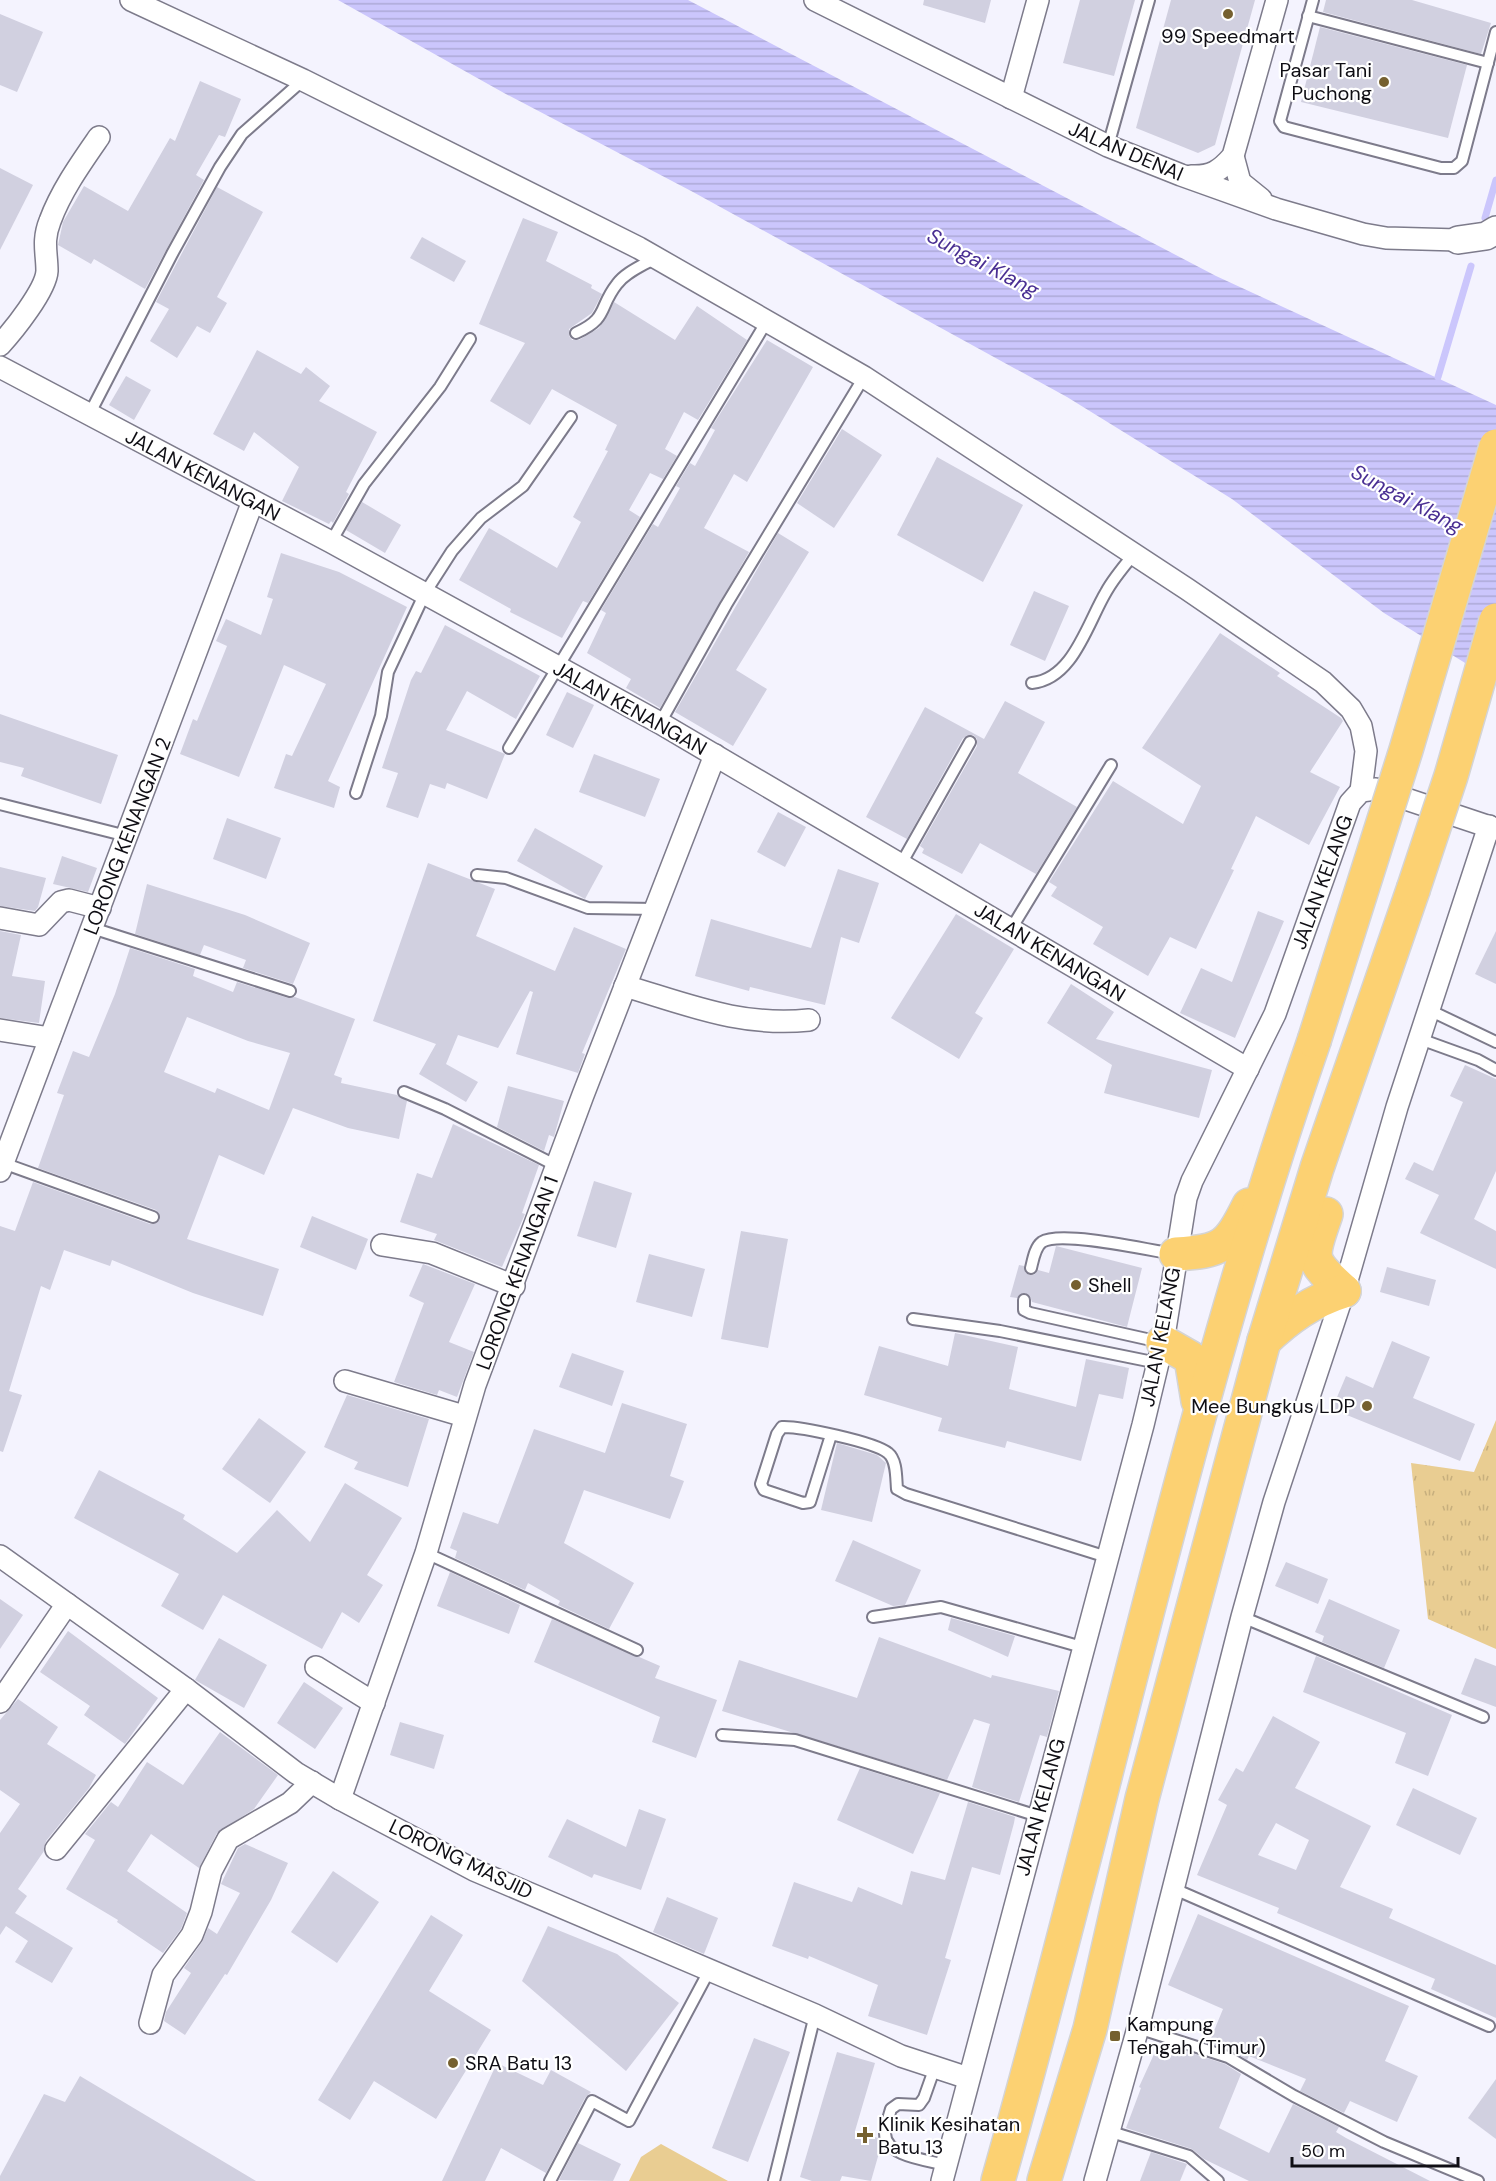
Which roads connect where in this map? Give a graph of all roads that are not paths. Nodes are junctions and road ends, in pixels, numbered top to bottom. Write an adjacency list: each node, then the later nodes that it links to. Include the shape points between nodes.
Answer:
1 (131, 0): 10 (street)
2 (815, 0): 11 (street, JALAN DENAI)
3 (1038, 0): 11 (street)
4 (1149, 0): 13 (lane)
5 (1277, 0): 14 (street)
6 (1313, 0): 7 (lane)
7 (1308, 16): 9 (lane); 9 (lane, via 1280,121 1292,131 1454,168 1462,161)
8 (1496, 32): 9 (lane)
9 (1488, 63)
10 (303, 80): 20 (street); 27 (lane, via 242,134 220,167)
11 (1011, 98): 13 (street, JALAN DENAI)
12 (99, 137): 24 (street, via 75,172 50,221 44,255 47,273 38,294)
13 (1108, 146): 15 (street, JALAN DENAI)
14 (1233, 156): 15 (street, via 1221,171 1203,177); 16 (street, via 1240,182)
15 (1181, 175): 16 (street, JALAN DENAI)
16 (1276, 209): 18 (street, JALAN DENAI, via 1386,238)
17 (1496, 230): 18 (street, via 1486,236)
18 (1458, 240): 19 (street)
19 (1496, 250)
20 (656, 258): 21 (street); 22 (lane, via 626,275 616,285 597,321)
21 (767, 321): 26 (street); 35 (lane)
22 (576, 333)
23 (470, 339): 31 (lane, via 440,387 364,484)
24 (0, 345)
25 (0, 367): 27 (street, JALAN KENANGAN)
26 (864, 377): 32 (street); 37 (lane, via 726,605)
27 (89, 415): 30 (street, JALAN KENANGAN)
28 (571, 417): 33 (lane, via 523,486 482,518 452,551)
29 (1496, 446): 66 (highway, bridge, via 1406,750)
30 (253, 501): 31 (street, JALAN KENANGAN); 46 (street, LORONG KENANGAN 2)
31 (331, 542): 33 (street, JALAN KENANGAN)
32 (1134, 554): 36 (lane, via 1106,591 1070,661 1051,678); 42 (street, via 1323,682 1351,709 1361,726 1366,751)
33 (425, 593): 35 (street, JALAN KENANGAN); 43 (lane, via 388,672 381,716)
34 (1496, 620): 56 (highway, bridge, via 1451,776)
35 (556, 667): 37 (street, JALAN KENANGAN); 39 (lane)
36 (1032, 683)
37 (660, 723): 40 (street, JALAN KENANGAN)
38 (970, 742): 47 (lane)
39 (509, 748)
40 (716, 755): 47 (street, JALAN KENANGAN); 50 (street, LORONG KENANGAN 1)
41 (1112, 765): 53 (lane)
42 (1361, 791): 45 (street, JALAN KELANG, via 1376,789); 63 (street, JALAN KELANG, via 1350,803 1275,1014)
43 (357, 793)
44 (0, 804): 46 (lane)
45 (1493, 828): 57 (street, JALAN KELANG)
46 (127, 836): 49 (street, LORONG KENANGAN 2)
47 (901, 864): 53 (street, JALAN KENANGAN)
48 (477, 875): 50 (lane, via 506,878 588,909)
49 (100, 908): 51 (street, via 69,900 55,907 39,925); 52 (street, LORONG KENANGAN 2)
50 (656, 909): 54 (street, LORONG KENANGAN 1)
51 (0, 918)
52 (92, 928): 55 (lane); 60 (street, LORONG KENANGAN 2)
53 (1011, 929): 63 (street, JALAN KENANGAN)
54 (625, 986): 58 (street, via 738,1019 772,1023); 68 (street, LORONG KENANGAN 1)
55 (290, 991)
56 (1373, 1008): 74 (highway, via 1376,1042 1366,1089 1314,1252 1317,1267); 77 (highway, via 1317,1168)
57 (1430, 1010): 61 (street, JALAN KELANG); 62 (lane)
58 (809, 1020)
59 (0, 1030): 60 (street)
60 (50, 1038): 67 (street, LORONG KENANGAN 2)
61 (1420, 1039): 64 (lane); 74 (street, JALAN KELANG)
62 (1496, 1042)
63 (1248, 1069): 71 (street, JALAN KELANG, via 1192,1181)
64 (1496, 1070)
65 (404, 1092): 68 (lane)
66 (1274, 1156): 71 (highway, via 1233,1237 1208,1252); 80 (highway)
67 (1, 1165): 69 (lane)
68 (557, 1166): 73 (street, LORONG KENANGAN 1)
69 (153, 1216)
70 (382, 1245): 73 (street, via 432,1253)
71 (1176, 1254): 72 (lane, via 1057,1238 1038,1246); 78 (street, JALAN KELANG)
72 (1031, 1268)
73 (514, 1286): 81 (street, LORONG KENANGAN 1)
74 (1344, 1291): 77 (highway, via 1322,1298 1286,1319); 88 (street, JALAN KELANG, via 1274,1502)
75 (1024, 1300): 78 (lane, via 1024,1310 1030,1313)
76 (913, 1319): 78 (lane)
77 (1264, 1341): 114 (highway, via 1142,1800 1090,2029)
78 (1161, 1353): 80 (highway, via 1191,1358); 85 (street, JALAN KELANG)
79 (345, 1381): 81 (street)
80 (1198, 1412): 113 (highway, via 1046,2015)
81 (464, 1416): 83 (street, LORONG KENANGAN 1)
82 (831, 1435): 82 (lane, via 782,1427 761,1484 764,1490 810,1502); 85 (lane, via 871,1444 889,1453 897,1489 906,1494)
83 (426, 1553): 90 (lane); 94 (street, LORONG KENANGAN 1)
84 (0, 1556): 86 (street, LORONG MASJID)
85 (1107, 1557): 89 (street, JALAN KELANG)
86 (67, 1604): 92 (street, LORONG MASJID); 93 (street)
87 (873, 1617): 89 (lane, via 941,1607)
88 (1242, 1617): 95 (lane); 101 (street, JALAN KELANG)
89 (1082, 1647): 99 (street, JALAN KELANG)
90 (637, 1650)
91 (316, 1667): 94 (street)
92 (186, 1689): 97 (street, LORONG MASJID); 100 (street)
93 (0, 1702)
94 (374, 1702): 98 (street, LORONG KENANGAN 1)
95 (1483, 1716)
96 (722, 1735): 99 (lane, via 795,1740)
97 (312, 1782): 98 (street, LORONG MASJID); 104 (street, via 290,1803 228,1839 211,1871 192,1935 163,1975)
98 (340, 1799): 102 (street, LORONG MASJID, via 474,1870)
99 (1038, 1816): 108 (street, JALAN KELANG)
100 (56, 1849)
101 (1172, 1888): 105 (lane); 106 (street, JALAN KELANG)
102 (708, 1971): 103 (street, LORONG MASJID); 111 (lane, via 629,2121 592,2101)
103 (815, 2015): 107 (street, LORONG MASJID, via 901,2056); 112 (lane)
104 (150, 2023)
105 (1489, 2026)
106 (1138, 2028): 109 (street, JALAN KELANG); 117 (lane, via 1228,2057 1384,2142)
107 (935, 2067): 108 (street, LORONG MASJID); 110 (lane, via 919,2105 898,2104 891,2109 885,2134 897,2152)
108 (968, 2078): 110 (street, JALAN KELANG)
109 (1108, 2131): 115 (street, JALAN KELANG); 116 (lane, via 1189,2156)
110 (944, 2173)
111 (550, 2181)
112 (774, 2181)
113 (998, 2181)
114 (1044, 2181)
115 (1095, 2181)
116 (1218, 2181)
117 (1478, 2181)

